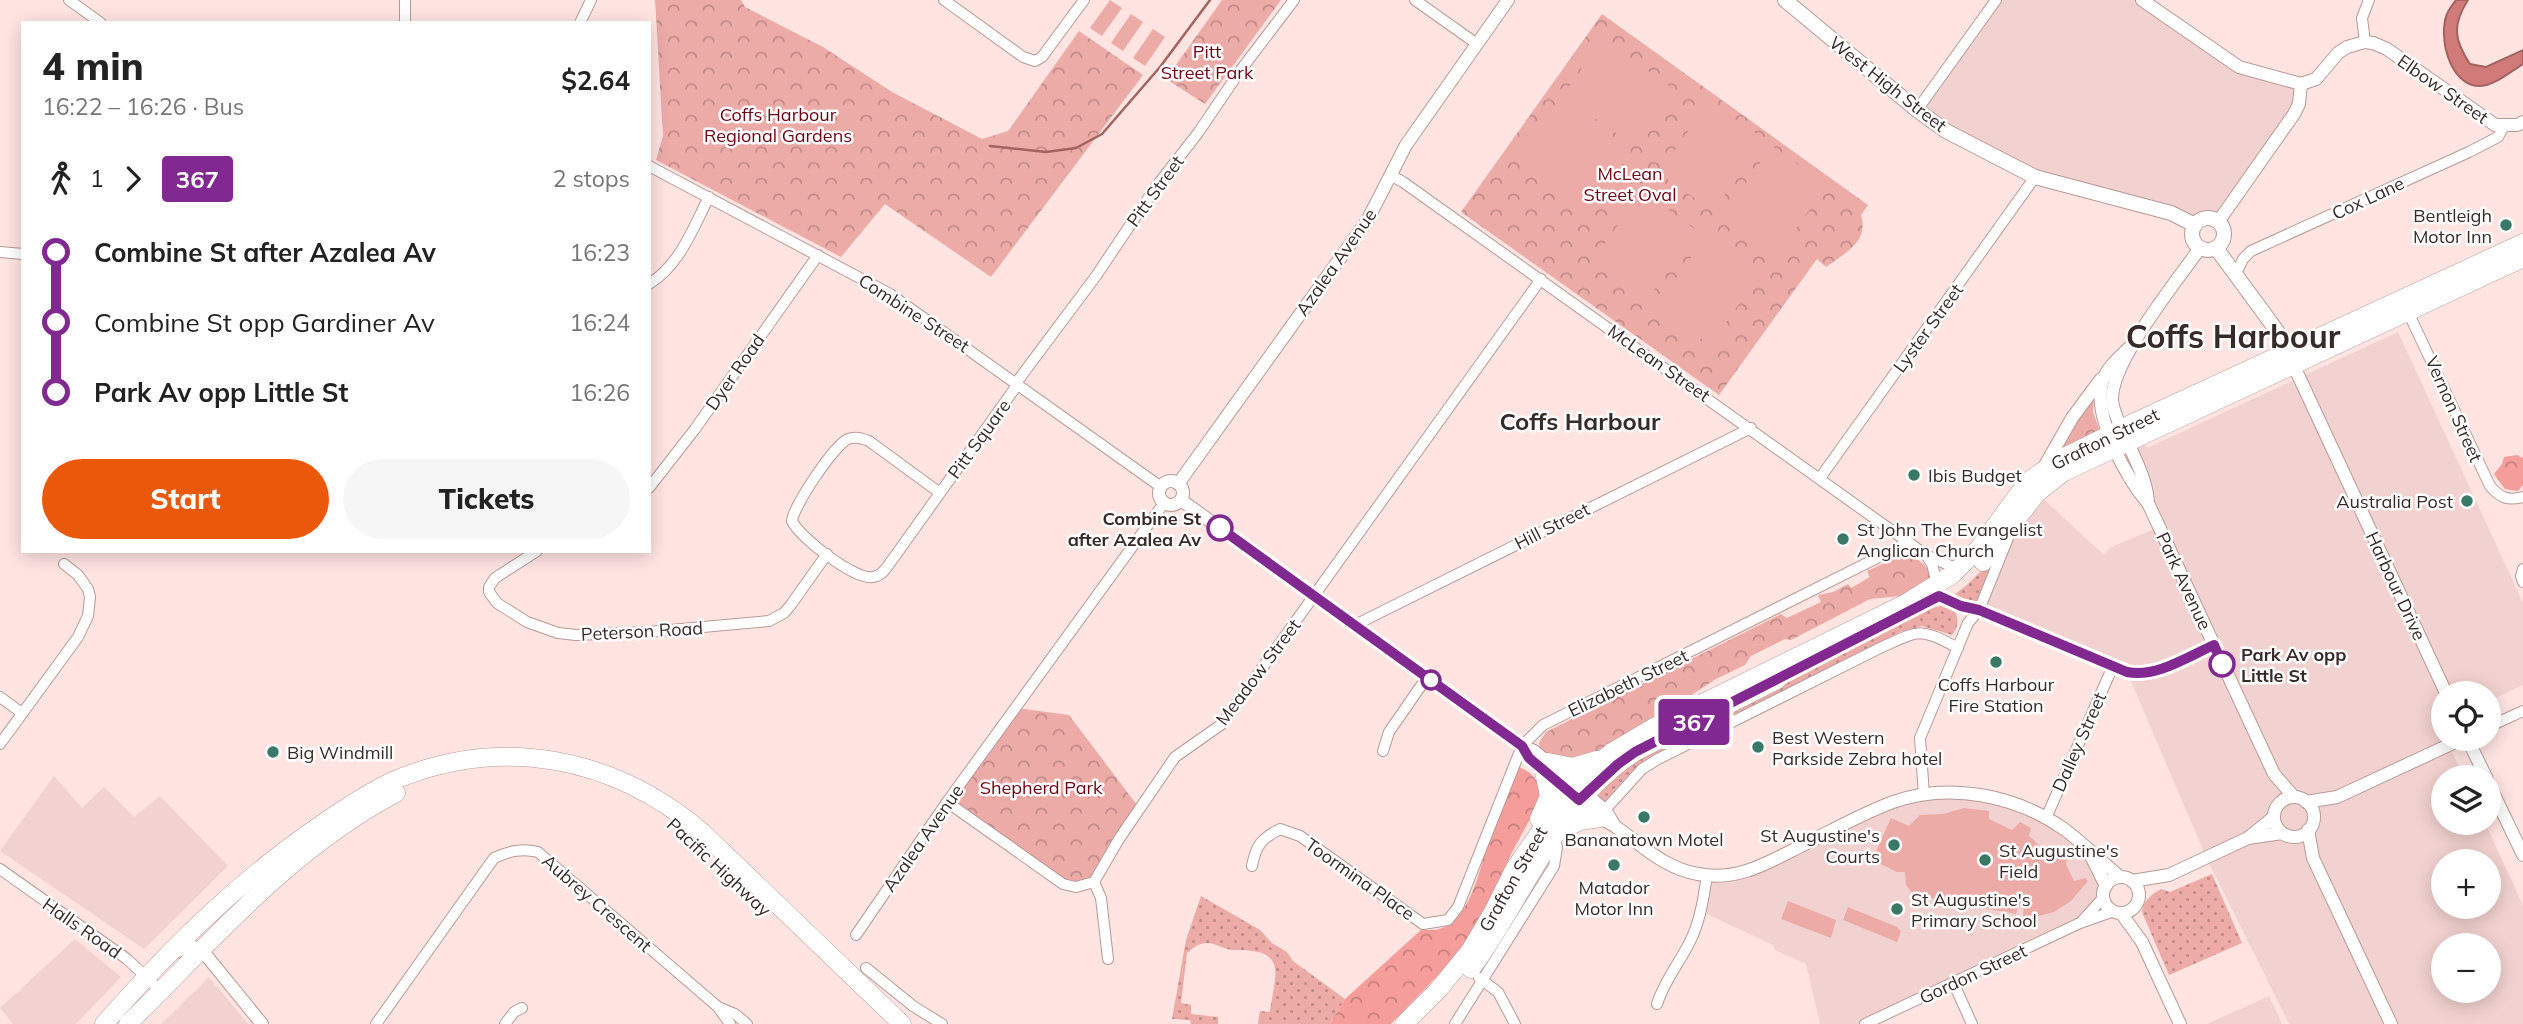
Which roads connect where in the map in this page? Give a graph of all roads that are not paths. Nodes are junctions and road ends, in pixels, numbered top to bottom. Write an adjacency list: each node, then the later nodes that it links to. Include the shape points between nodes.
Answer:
1 (69, 0): 13 (street)
2 (405, 0): 14 (street)
3 (591, 0): 15 (street)
4 (944, 0): 5 (street, via 1035,61)
5 (1084, 0)
6 (1294, 0): 42 (street, Pitt Street)
7 (1415, 0): 17 (street)
8 (1508, 0): 17 (street, Azalea Avenue)
9 (1785, 0): 19 (main road, West High Street)
10 (1996, 0): 19 (street)
11 (2143, 0): 18 (street, via 2239,67)
12 (2369, 0): 16 (street, via 2362,18)
13 (98, 21)
14 (405, 21)
15 (581, 21)
16 (2365, 42): 18 (street, via 2343,50 2316,79); 21 (street, Elbow Street, via 2387,49 2483,118)
17 (1477, 44): 23 (street, Azalea Avenue, via 1416,129)
18 (2301, 84): 26 (street, via 2294,114)
19 (1917, 110): 24 (main road, West High Street, via 1946,131)
20 (2523, 122): 21 (street, Elbow Street)
21 (2504, 126): 35 (street, Cox Lane, via 2498,137 2469,152 2251,251)
22 (651, 167): 25 (street, Combine Street)
23 (1390, 175): 36 (street, McLean Street); 47 (street, Azalea Avenue, via 1367,221)
24 (2035, 177): 27 (main road, West High Street, via 2171,213); 46 (street, Lyster Street)
25 (709, 198): 33 (street, Combine Street); 37 (street, via 682,249)
26 (2218, 222): 27 (main road, via 2208,219); 30 (main road, via 2224,236)
27 (2195, 225): 29 (main road, via 2192,237)
28 (2523, 243): 40 (highway, Grafton Street)
29 (2200, 248): 30 (main road); 39 (street)
30 (2216, 248): 35 (main road)
31 (0, 252): 32 (street)
32 (21, 254)
33 (818, 255): 42 (street, Combine Street, via 908,305); 48 (street, Dyer Road)
34 (2523, 258): 38 (highway, Grafton Street)
35 (2236, 274): 40 (main road, via 2277,331)
36 (1541, 279): 43 (street, McLean Street); 64 (street, Meadow Street)
37 (651, 282)
38 (2408, 312): 40 (highway, Grafton Street); 51 (street, Vernon Street, via 2490,486 2509,500)
39 (2130, 347): 41 (street); 44 (street, Park Avenue, via 2111,394)
40 (2290, 358): 44 (highway, Grafton Street); 71 (street, Harbour Drive)
41 (2106, 373): 44 (street, Park Avenue, via 2099,398 2103,421); 45 (street)
42 (1017, 384): 49 (street, Combine Street); 50 (street, Pitt Square)
43 (1751, 428): 46 (street, McLean Street); 66 (street, Hill Street)
44 (2118, 438): 45 (highway, Grafton Street); 54 (highway, Grafton Street, via 2052,480); 67 (street, Park Avenue, via 2137,491 2148,503)
45 (2042, 470): 60 (highway, Grafton Street)
46 (1820, 478): 55 (street, McLean Street)
47 (1178, 484): 49 (street); 52 (street)
48 (651, 485)
49 (1161, 486): 53 (street)
50 (940, 493): 57 (street, Pitt Square, via 879,575 858,575); 57 (street, Pitt Square, via 869,441 848,439 793,515 799,532)
51 (2523, 497)
52 (1181, 500): 53 (street, via 1174,505); 64 (street)
53 (1164, 503): 87 (street, Azalea Avenue)
54 (2015, 519): 63 (highway, Grafton Street, via 1977,568); 65 (street)
55 (1909, 542): 58 (street, McLean Street); 77 (street, Elizabeth Street, via 1544,725)
56 (523, 554): 57 (street, Peterson Road, via 492,582 492,597 542,628 596,636 769,621 784,613)
57 (827, 554)
58 (1926, 555): 60 (street, McLean Street); 63 (street)
59 (64, 564): 74 (street, via 88,589 88,616 78,637)
60 (1962, 567): 63 (highway, Grafton Street)
61 (2523, 569): 62 (street)
62 (2523, 582)
63 (1938, 590): 65 (street, via 1961,606); 80 (highway, Grafton Street, via 1644,732); 83 (highway, Grafton Street, via 1635,752)
64 (1314, 596): 66 (street); 106 (street, Meadow Street, via 1222,723 1175,757)
65 (1979, 610): 68 (street); 69 (street)
66 (1354, 625): 70 (street)
67 (2214, 645): 69 (street, via 2141,675); 82 (street, Park Avenue)
68 (1958, 648): 84 (street, via 1920,738); 90 (street, via 1927,632 1880,648 1642,769)
69 (2113, 666): 91 (street, Dalley Street)
70 (1427, 677): 77 (street); 78 (street, via 1389,733)
71 (2440, 681)
72 (0, 697): 74 (street)
73 (2523, 711): 75 (street)
74 (22, 713): 76 (street)
75 (2501, 721)
76 (0, 744)
77 (1522, 746): 81 (street, via 1529,758); 110 (street, Elizabeth Street, via 1458,907)
78 (1383, 751)
79 (2437, 751): 85 (street)
80 (1604, 758): 81 (highway, via 1573,767); 83 (highway, Grafton Street)
81 (1546, 766): 83 (street); 101 (highway, via 1548,800 1515,860)
82 (2274, 774): 86 (street, Park Avenue); 89 (street, Park Avenue)
83 (1577, 793): 90 (street); 94 (highway, Grafton Street); 101 (highway, Grafton Street)
84 (1924, 795): 91 (street, via 1962,792 1985,796); 102 (street, via 1881,807 1750,871)
85 (2337, 797): 86 (street); 92 (street)
86 (2300, 800): 89 (street, via 2288,798); 92 (street, via 2313,812)
87 (947, 802): 106 (street, via 1063,884 1076,887); 112 (street, Azalea Avenue)
88 (2501, 809): 97 (street)
89 (2276, 811): 93 (street, via 2278,828); 95 (street)
90 (1607, 818): 94 (highway, via 1580,821); 102 (street, via 1651,855)
91 (2046, 818): 96 (street)
92 (2311, 824): 93 (street); 98 (street)
93 (2288, 835): 95 (street); 98 (street)
94 (1559, 836): 118 (highway, Grafton Street)
95 (2248, 838): 103 (street)
96 (2089, 851): 104 (street); 107 (street)
97 (2523, 855)
98 (2313, 858): 142 (street)
99 (1252, 866): 110 (street, Toormina Place, via 1263,837 1279,829 1300,836 1423,924)
100 (0, 869): 119 (street, Halls Road)
101 (1515, 869): 135 (highway, Grafton Street, via 1470,951)
102 (1707, 875): 122 (street, via 1692,937)
103 (2169, 875): 104 (street); 108 (street)
104 (2126, 879): 107 (street, via 2110,881); 108 (street, via 2137,888)
105 (246, 880): 114 (street, Pacific Highway, via 204,931); 115 (highway, Pacific Highway); 133 (highway, Pacific Highway, via 357,800 437,766 491,757 583,766 646,792 678,813)
106 (1094, 882): 116 (street, via 1101,898)
107 (2105, 892): 109 (street, via 2105,904); 111 (street, Gordon Street)
108 (2136, 903): 109 (street); 113 (street)
109 (2117, 912): 111 (street, Gordon Street); 113 (street)
110 (1448, 920)
111 (2080, 923): 120 (street, Gordon Street)
112 (856, 935)
113 (2142, 942): 141 (street)
114 (201, 948): 115 (street, via 190,946); 121 (highway, Pacific Highway); 127 (street); 132 (highway, Pacific Highway, via 307,850 380,802 458,773 536,770 599,783 660,813)
115 (163, 958): 119 (highway, Pacific Highway)
116 (1108, 958)
117 (866, 968): 134 (street)
118 (1476, 975): 136 (highway); 137 (street); 138 (street, via 1498,992)
119 (146, 976): 121 (street, Halls Road); 125 (highway, Pacific Highway)
120 (1953, 982): 139 (street, Gordon Street); 140 (street)
121 (161, 990): 126 (highway, Pacific Highway)
122 (1657, 1004)
123 (718, 1007): 128 (street, Aubrey Crescent, via 538,852 527,850 494,858); 130 (street, Aubrey Crescent); 131 (street, Aubrey Crescent)
124 (522, 1008): 129 (street)
125 (104, 1024)
126 (128, 1024)
127 (262, 1024)
128 (376, 1024)
129 (505, 1024)
130 (730, 1024)
131 (747, 1024)
132 (885, 1024)
133 (902, 1024)
134 (942, 1024)
135 (1404, 1024)
136 (1422, 1024)
137 (1455, 1024)
138 (1516, 1024)
139 (1865, 1024)
140 (1972, 1024)
141 (2180, 1024)
142 (2391, 1024)

